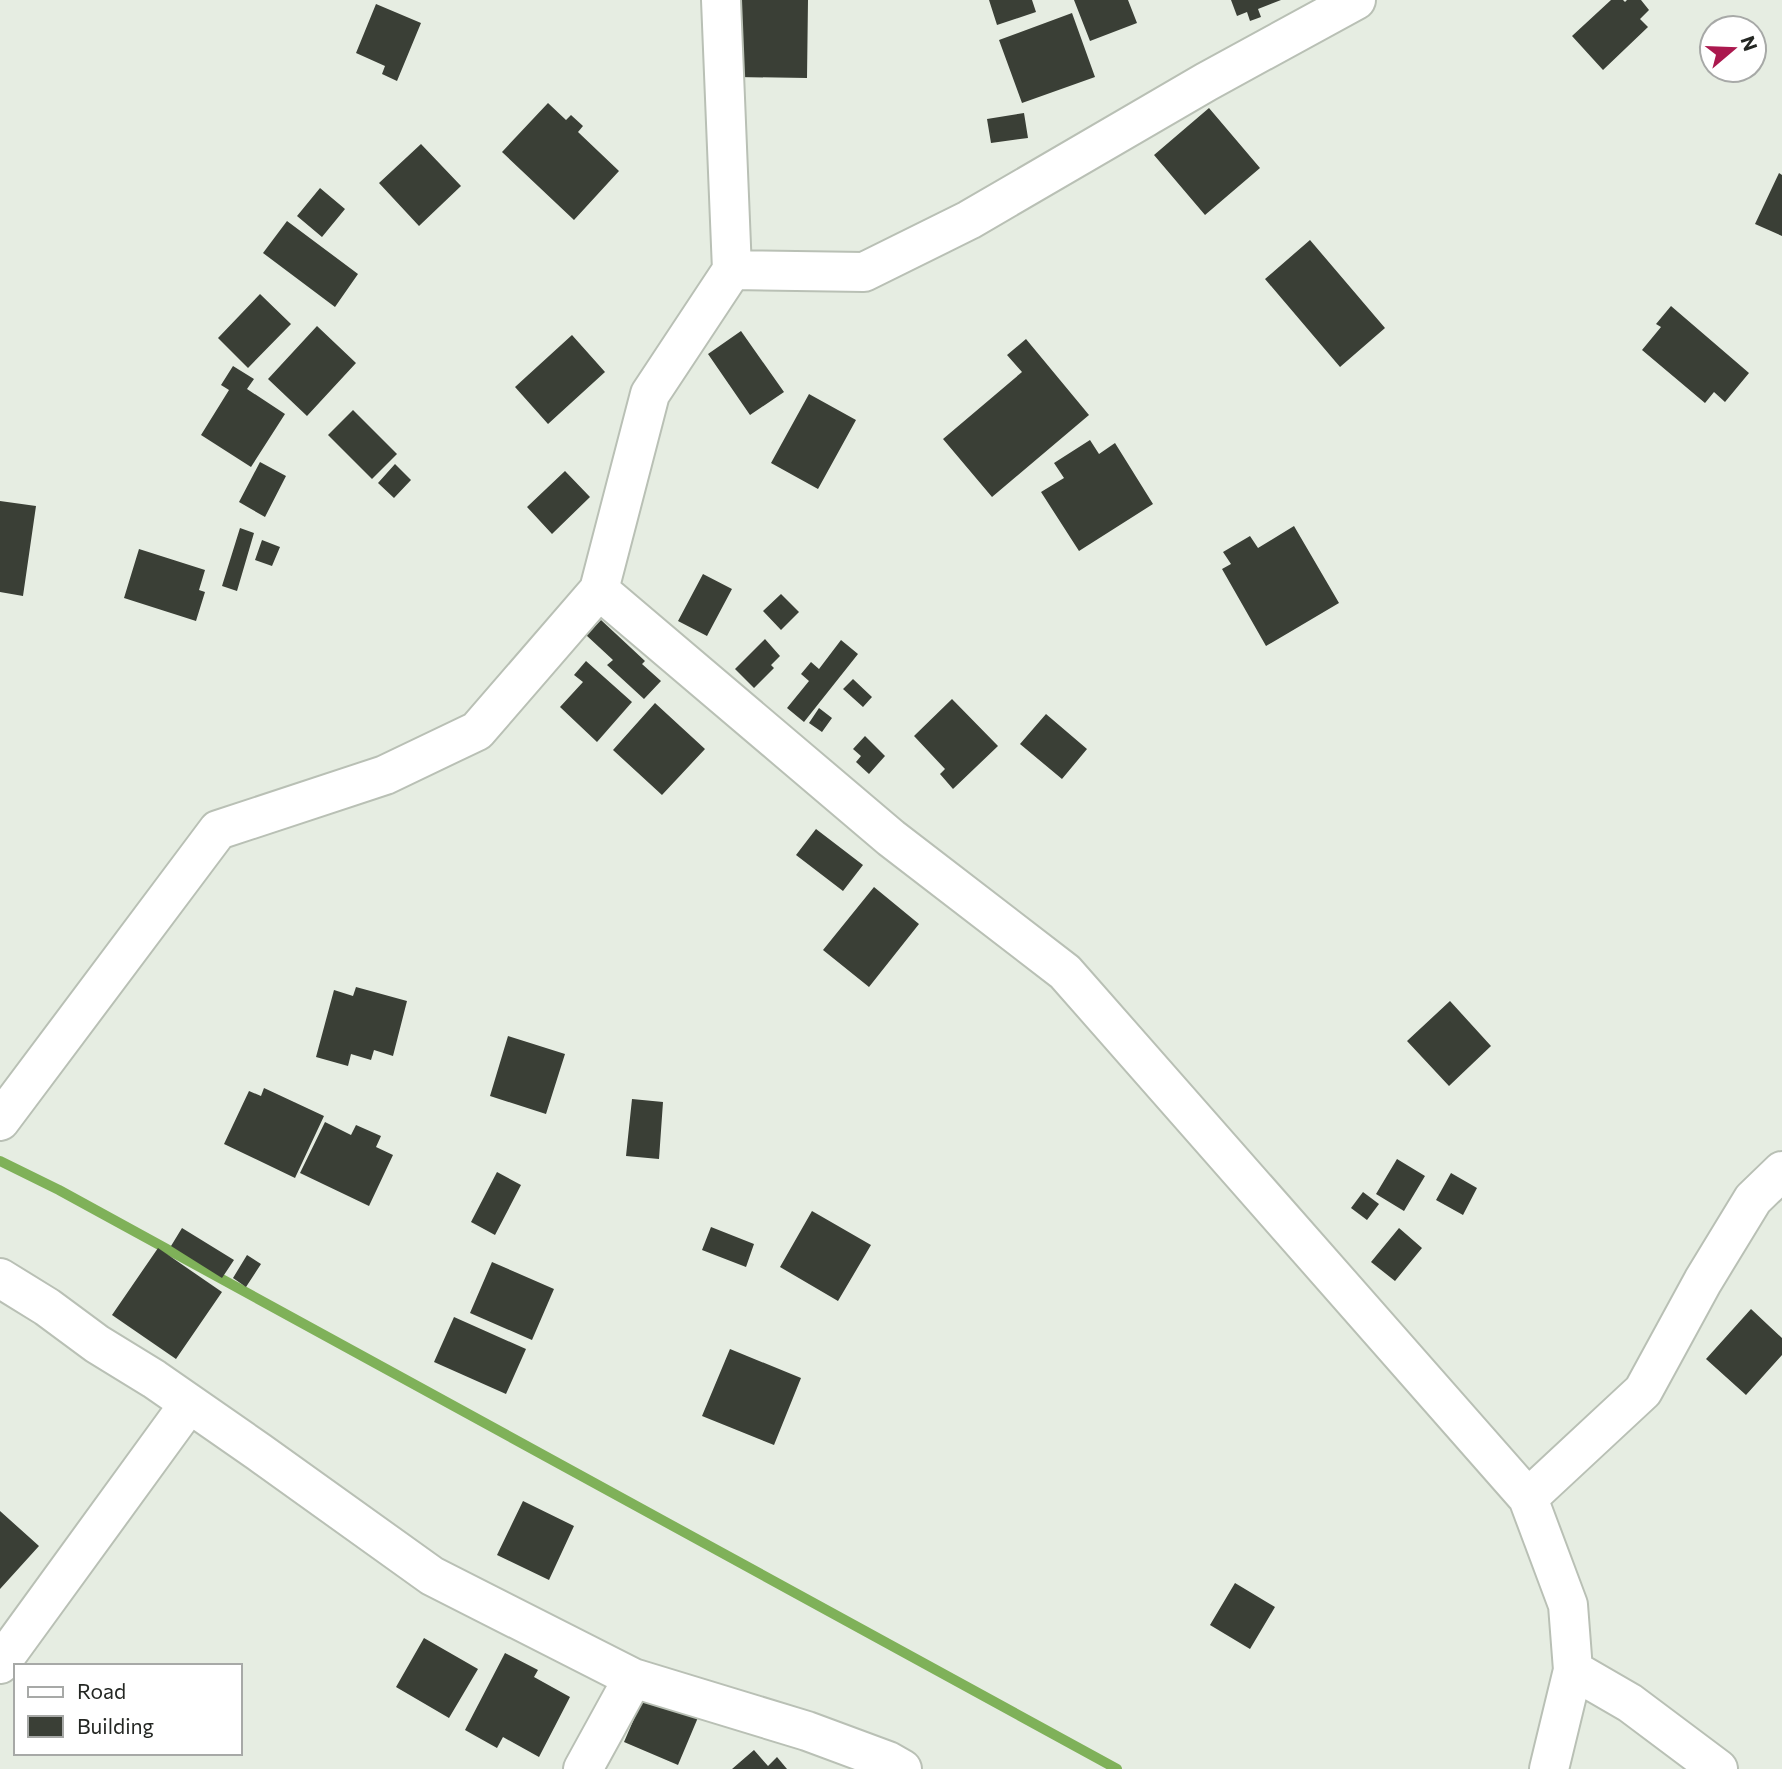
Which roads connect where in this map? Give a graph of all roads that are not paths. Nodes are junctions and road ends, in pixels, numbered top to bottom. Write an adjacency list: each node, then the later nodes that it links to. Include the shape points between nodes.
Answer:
1 (721, 0): 3 (street)
2 (1356, 0): 3 (street, via 969,220 864,272)
3 (732, 270): 4 (street, via 650,394)
4 (598, 590): 5 (street, via 477,731 385,775 218,830); 9 (street, via 891,838 1065,972)
5 (0, 1121)
6 (1782, 1171): 9 (street, via 1753,1199 1643,1391)
7 (0, 1278): 8 (street)
8 (189, 1404): 10 (street); 12 (street, via 432,1577)
9 (1528, 1498): 11 (street, via 1568,1605)
10 (0, 1664)
11 (1573, 1670): 15 (street); 16 (street, via 1630,1703)
12 (634, 1678): 13 (street); 14 (street, via 807,1731)
13 (583, 1769)
14 (902, 1769)
15 (1549, 1769)
16 (1718, 1769)

